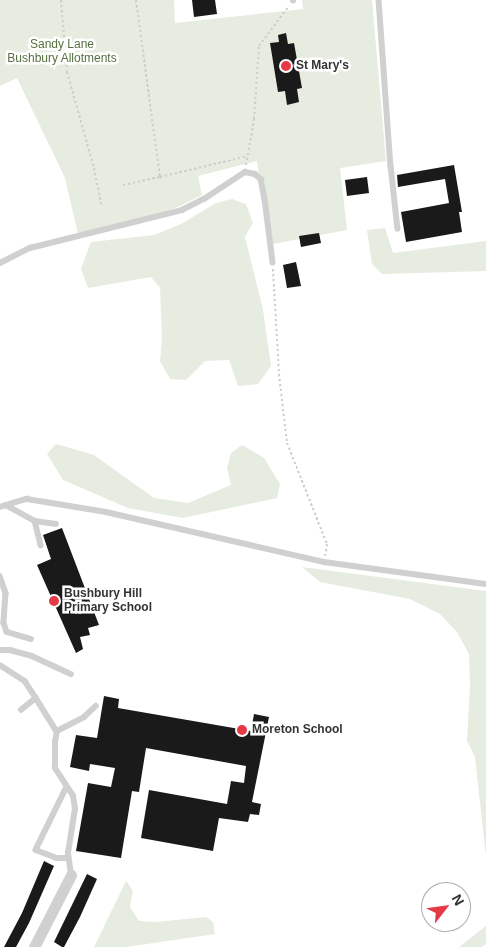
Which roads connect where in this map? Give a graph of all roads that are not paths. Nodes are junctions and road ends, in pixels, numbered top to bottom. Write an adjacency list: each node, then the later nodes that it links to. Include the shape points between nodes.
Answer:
1 (379, 0): 2 (lane)
2 (398, 229)
3 (272, 262): 4 (lane, via 260,179 245,172 182,210 30,248)
4 (0, 263)
5 (3, 506): 6 (lane); 10 (lane, via 28,499 106,512 324,562)
6 (35, 521): 7 (lane); 8 (lane)
7 (56, 524)
8 (41, 545)
9 (0, 576): 11 (lane, via 6,593 4,623 7,632)
10 (486, 584)
11 (31, 639)
12 (0, 650): 14 (lane, via 32,656)
13 (0, 665): 15 (lane, via 25,681)
14 (71, 674)
15 (36, 698): 17 (lane); 18 (lane)
16 (96, 706): 18 (lane, via 84,717)
17 (21, 710)
18 (57, 731): 19 (lane, via 55,768)
19 (67, 787): 20 (lane, via 73,796 75,809); 20 (lane, via 36,850 57,858)
20 (68, 858): 21 (lane)
21 (71, 875): 22 (street)
22 (34, 947)

